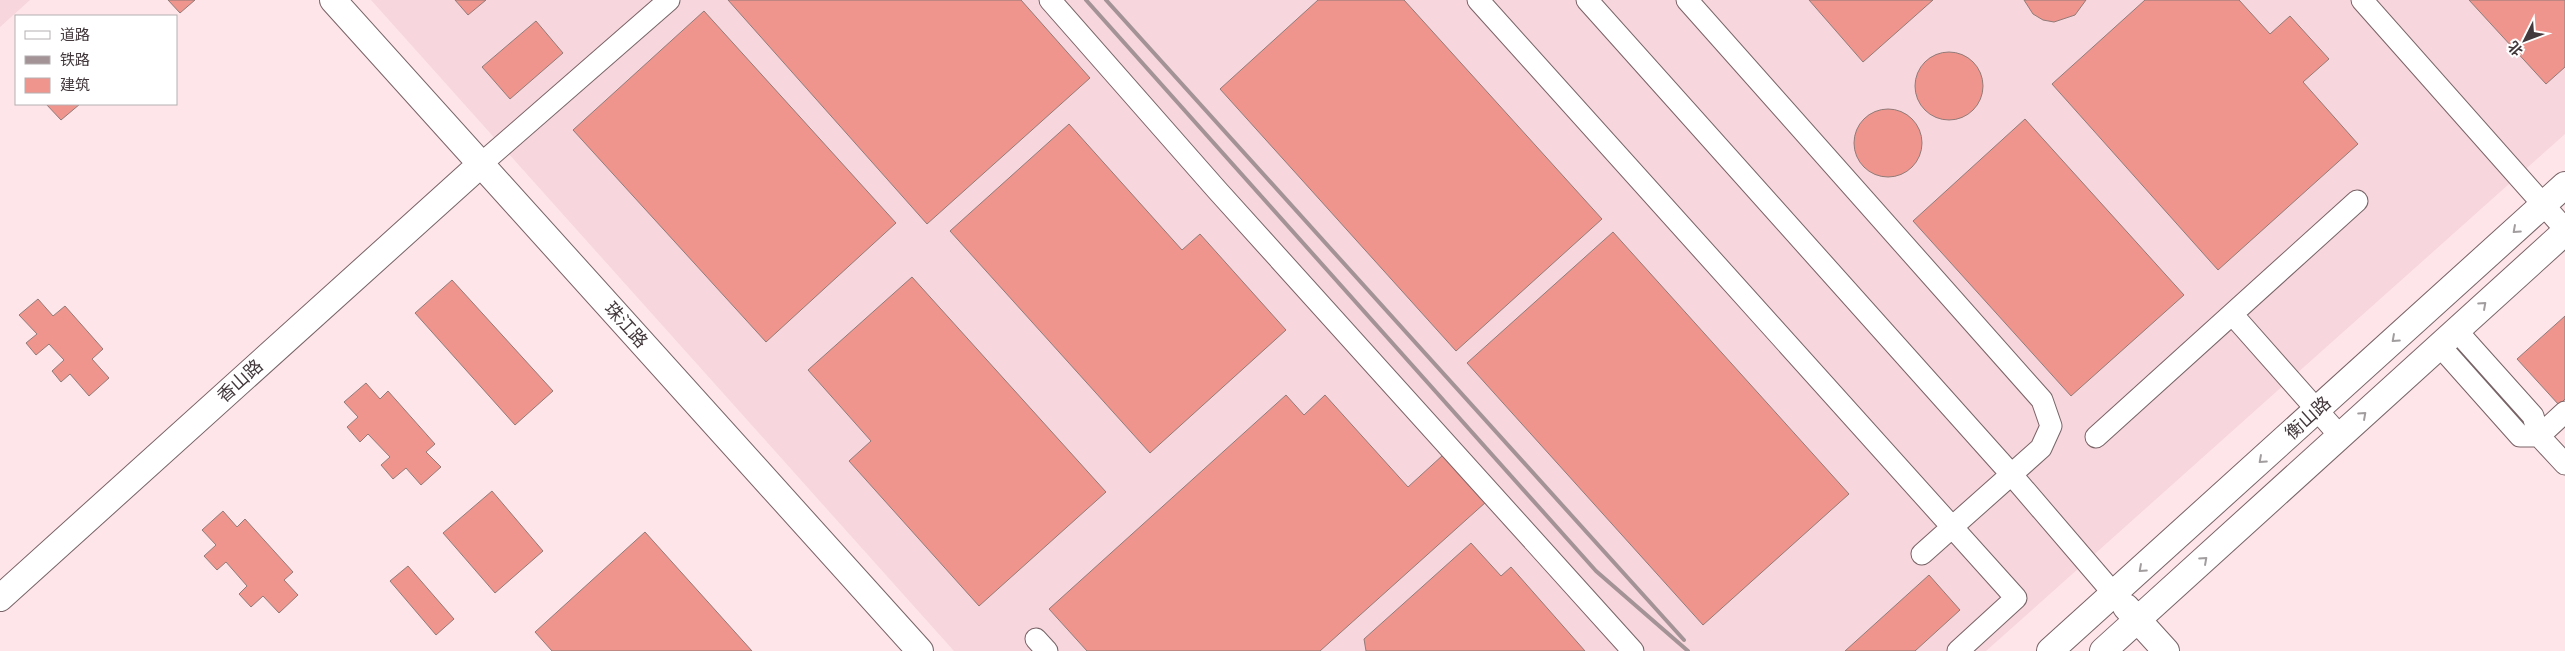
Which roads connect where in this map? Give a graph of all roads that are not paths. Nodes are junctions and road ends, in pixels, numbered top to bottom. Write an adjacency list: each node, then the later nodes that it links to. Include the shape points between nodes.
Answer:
1 (333, 0): 8 (street, 珠江路)
2 (669, 0): 8 (street)
3 (1050, 0): 28 (street)
4 (1478, 0): 22 (street)
5 (1588, 0): 21 (street)
6 (1687, 0): 21 (street, via 2042,400 2051,426 2041,448)
7 (2362, 0): 11 (street)
8 (481, 164): 25 (street, 香山路); 27 (street, 珠江路)
9 (2565, 185): 11 (street, 衡山路)
10 (2357, 201): 13 (street)
11 (2544, 205): 12 (street); 15 (street, 衡山路, one-way to 15)
12 (2565, 230): 14 (street, 衡山路, one-way to 12)
13 (2232, 314): 15 (street); 17 (street)
14 (2447, 338): 18 (street, 衡山路, one-way to 14); 19 (street, via 2520,436)
15 (2317, 410): 18 (street); 24 (street, 衡山路, one-way to 24)
16 (2565, 412): 19 (street)
17 (2096, 436)
18 (2340, 436): 26 (street, 衡山路, one-way to 18)
19 (2539, 436): 20 (street)
20 (2565, 464)
21 (2011, 474): 22 (street); 24 (street)
22 (1952, 527): 23 (street); 29 (street, via 2016,598)
23 (1922, 554)
24 (2114, 594): 26 (street); 30 (street, 衡山路)
25 (0, 598)
26 (2138, 620): 31 (street, 衡山路); 32 (street)
27 (920, 651)
28 (1633, 651)
29 (1958, 651)
30 (2050, 651)
31 (2103, 651)
32 (2166, 651)

